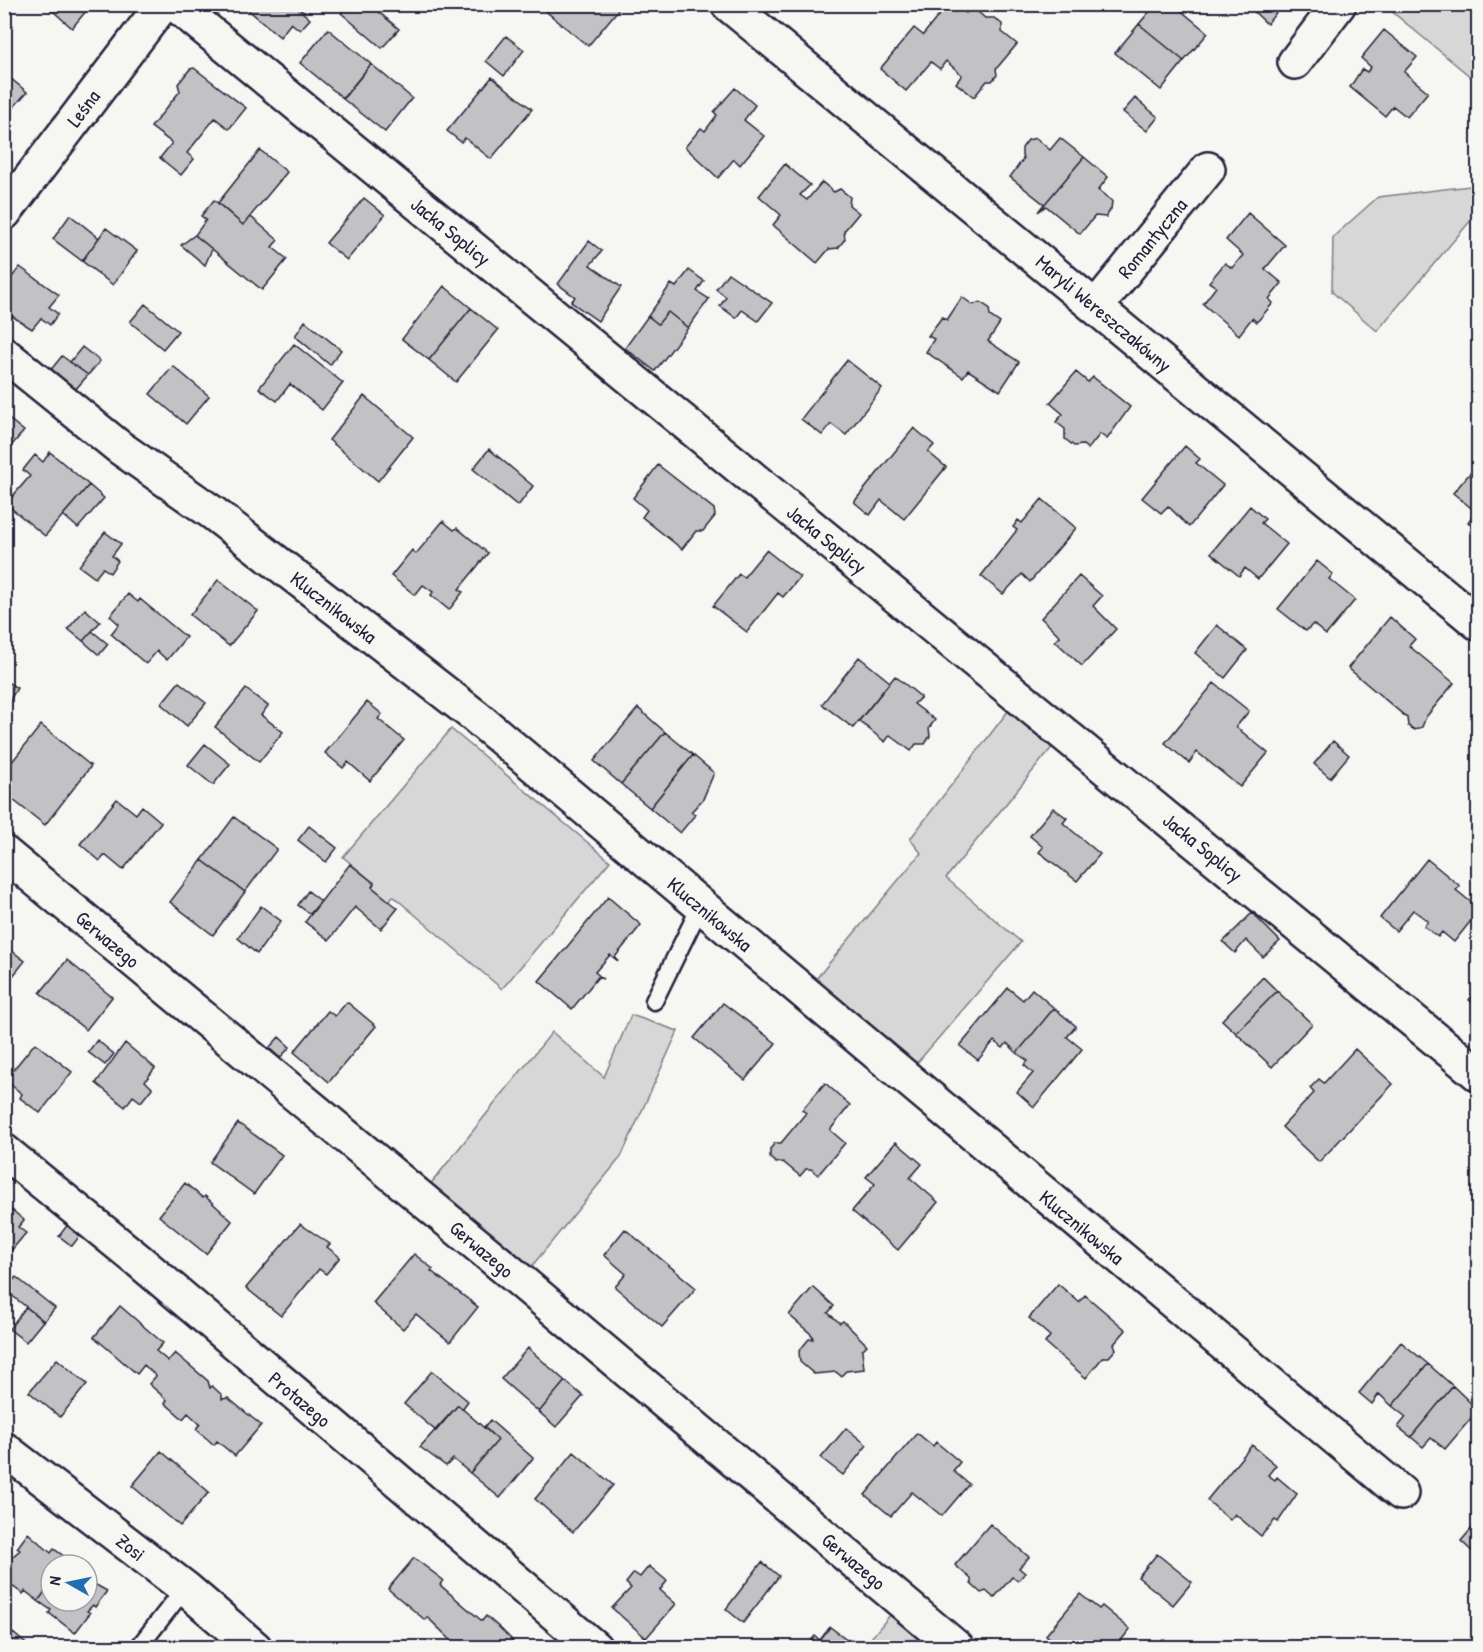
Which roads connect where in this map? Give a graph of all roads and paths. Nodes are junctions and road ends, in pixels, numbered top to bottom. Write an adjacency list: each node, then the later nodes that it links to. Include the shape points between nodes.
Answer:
1 (163, 4): 7 (street, Leśna)
2 (175, 4): 14 (street, Jacka Soplicy)
3 (728, 4): 8 (street, Maryli Wereszczakówny)
4 (1340, 4): 5 (street)
5 (1295, 62)
6 (1208, 169): 8 (street, Romantyczna)
7 (4, 213)
8 (1096, 307): 10 (street, Maryli Wereszczakówny)
9 (4, 354): 12 (street, Klucznikowska, via 119,447 213,513 475,716)
10 (1479, 623)
11 (4, 853): 19 (street, Gerwazego)
12 (701, 905): 13 (lane); 17 (street, Klucznikowska)
13 (654, 1001)
14 (1479, 1074)
15 (4, 1151): 22 (street, Protazego)
16 (4, 1449): 18 (street, Zosi)
17 (1401, 1493)
18 (185, 1588): 20 (lane); 21 (street, Zosi)
19 (953, 1646)
20 (138, 1647)
21 (255, 1647)
22 (595, 1647)

